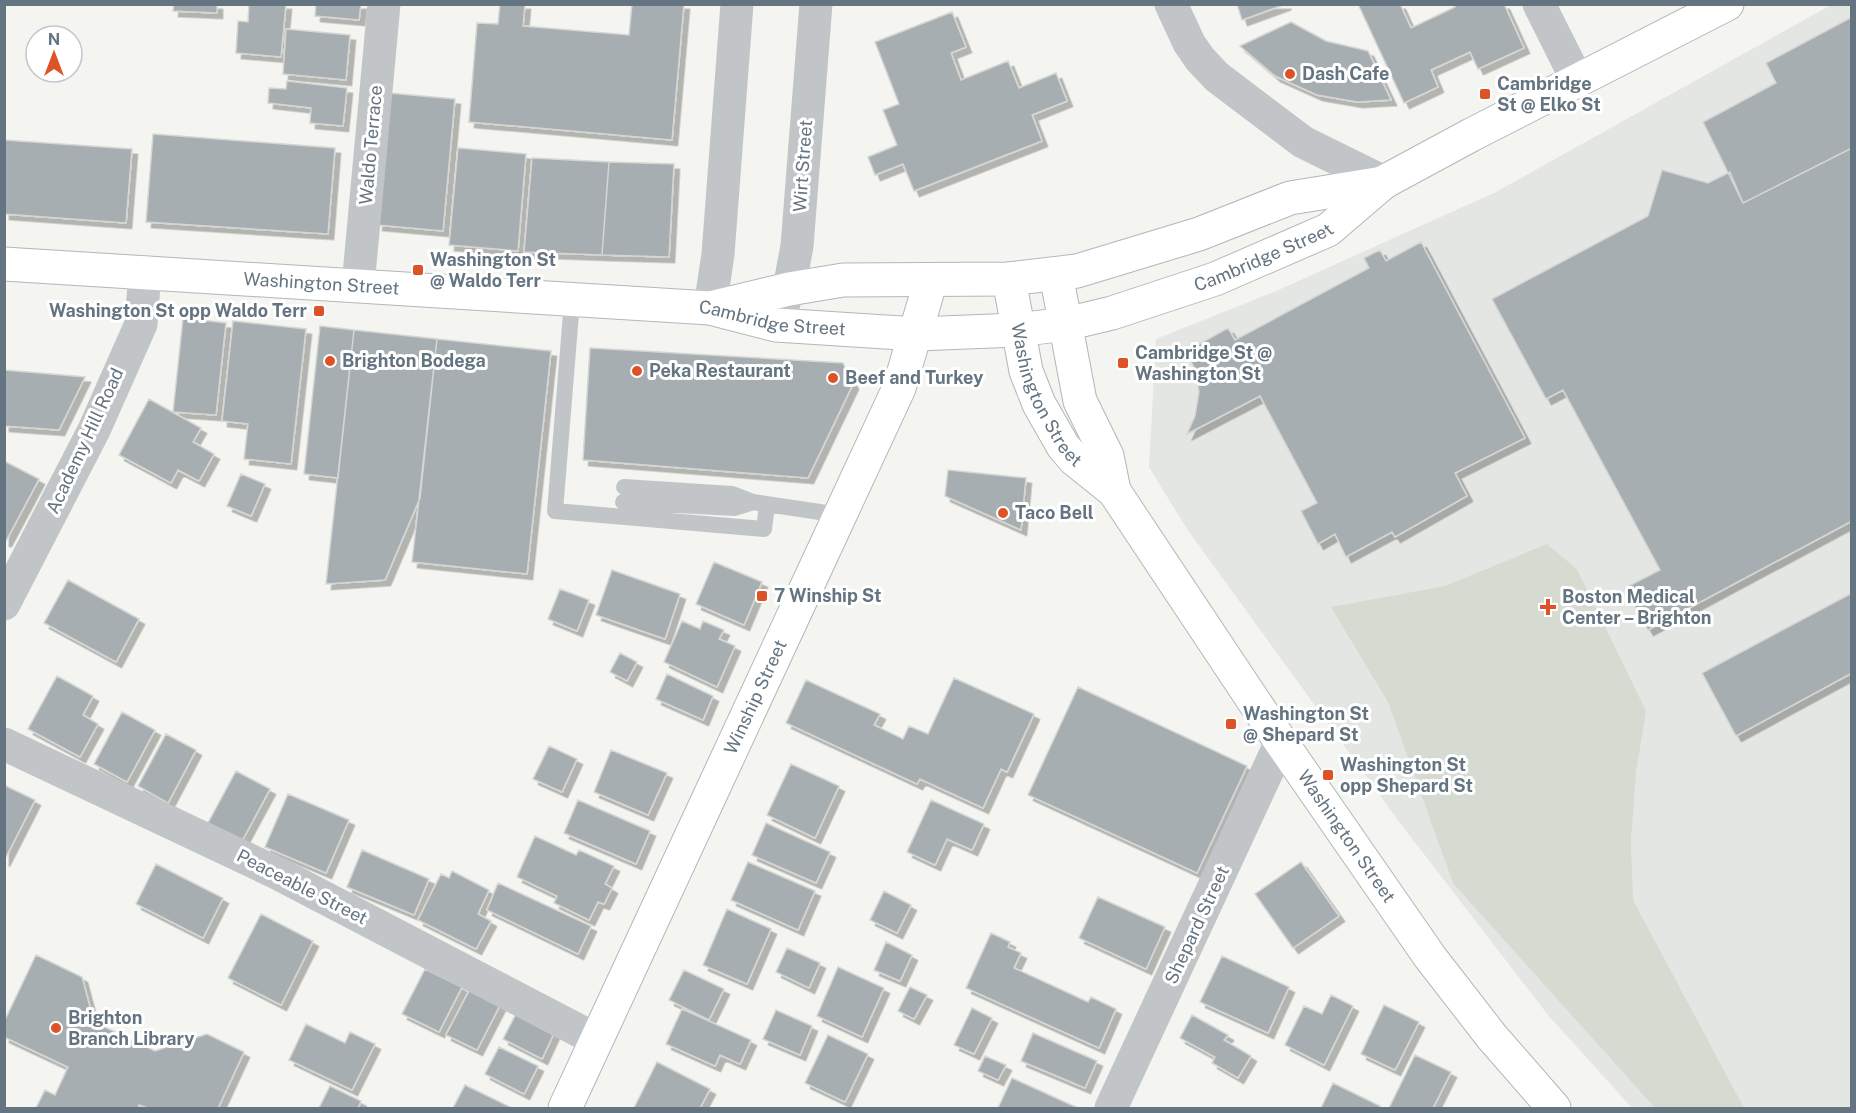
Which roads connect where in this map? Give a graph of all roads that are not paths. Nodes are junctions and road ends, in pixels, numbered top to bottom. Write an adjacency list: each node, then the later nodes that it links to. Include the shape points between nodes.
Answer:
1 (384, 4): 14 (street, Waldo Terrace)
2 (737, 4): 17 (street, via 718,254)
3 (816, 4): 15 (street, Wirt Street, via 797,246)
4 (1171, 4): 8 (street, via 1200,59 1225,83 1303,142)
5 (1539, 4): 7 (street)
6 (1727, 4): 7 (main road, Cambridge Street)
7 (1578, 82): 8 (main road, Cambridge Street)
8 (1384, 182): 11 (main road, Cambridge Street, via 1290,198 1198,234 1110,262); 18 (main road, Cambridge Street, via 1328,230 1215,279 1113,313)
9 (4, 264): 10 (main road, Washington Street)
10 (145, 272): 14 (main road, Washington Street); 26 (street, Academy Hill Road, via 141,324 89,440)
11 (1056, 274): 12 (main road, Cambridge Street); 18 (main road, Washington Street)
12 (1009, 279): 13 (main road, Cambridge Street); 20 (main road, Washington Street)
13 (931, 280): 15 (main road, Cambridge Street, via 843,280); 21 (main road, Winship Street)
14 (358, 286): 16 (main road, Washington Street)
15 (789, 289): 17 (main road, Cambridge Street); 19 (street, Wirt Street)
16 (572, 302): 17 (main road, Washington Street); 24 (lane, via 555,511 764,529)
17 (710, 308): 19 (main road, Cambridge Street)
18 (1066, 324): 20 (main road, Cambridge Street); 22 (main road, Washington Street, via 1080,402 1107,456)
19 (776, 325): 21 (main road, Cambridge Street)
20 (1017, 330): 21 (main road, Cambridge Street); 22 (main road, Washington Street, via 1026,371 1050,425 1074,459)
21 (917, 334): 25 (main road, Winship Street, via 903,379)
22 (1114, 491): 27 (main road, Washington Street)
23 (623, 495): 24 (lane, via 732,494)
24 (760, 503): 25 (lane)
25 (840, 515): 29 (main road, Winship Street)
26 (4, 604)
27 (1281, 742): 31 (street, Shepard Street); 32 (main road, Washington Street, via 1430,957)
28 (4, 744): 29 (street, Peaceable Street, via 277,873)
29 (595, 1039): 30 (main road, Winship Street)
30 (565, 1108)
31 (1111, 1108)
32 (1554, 1108)

